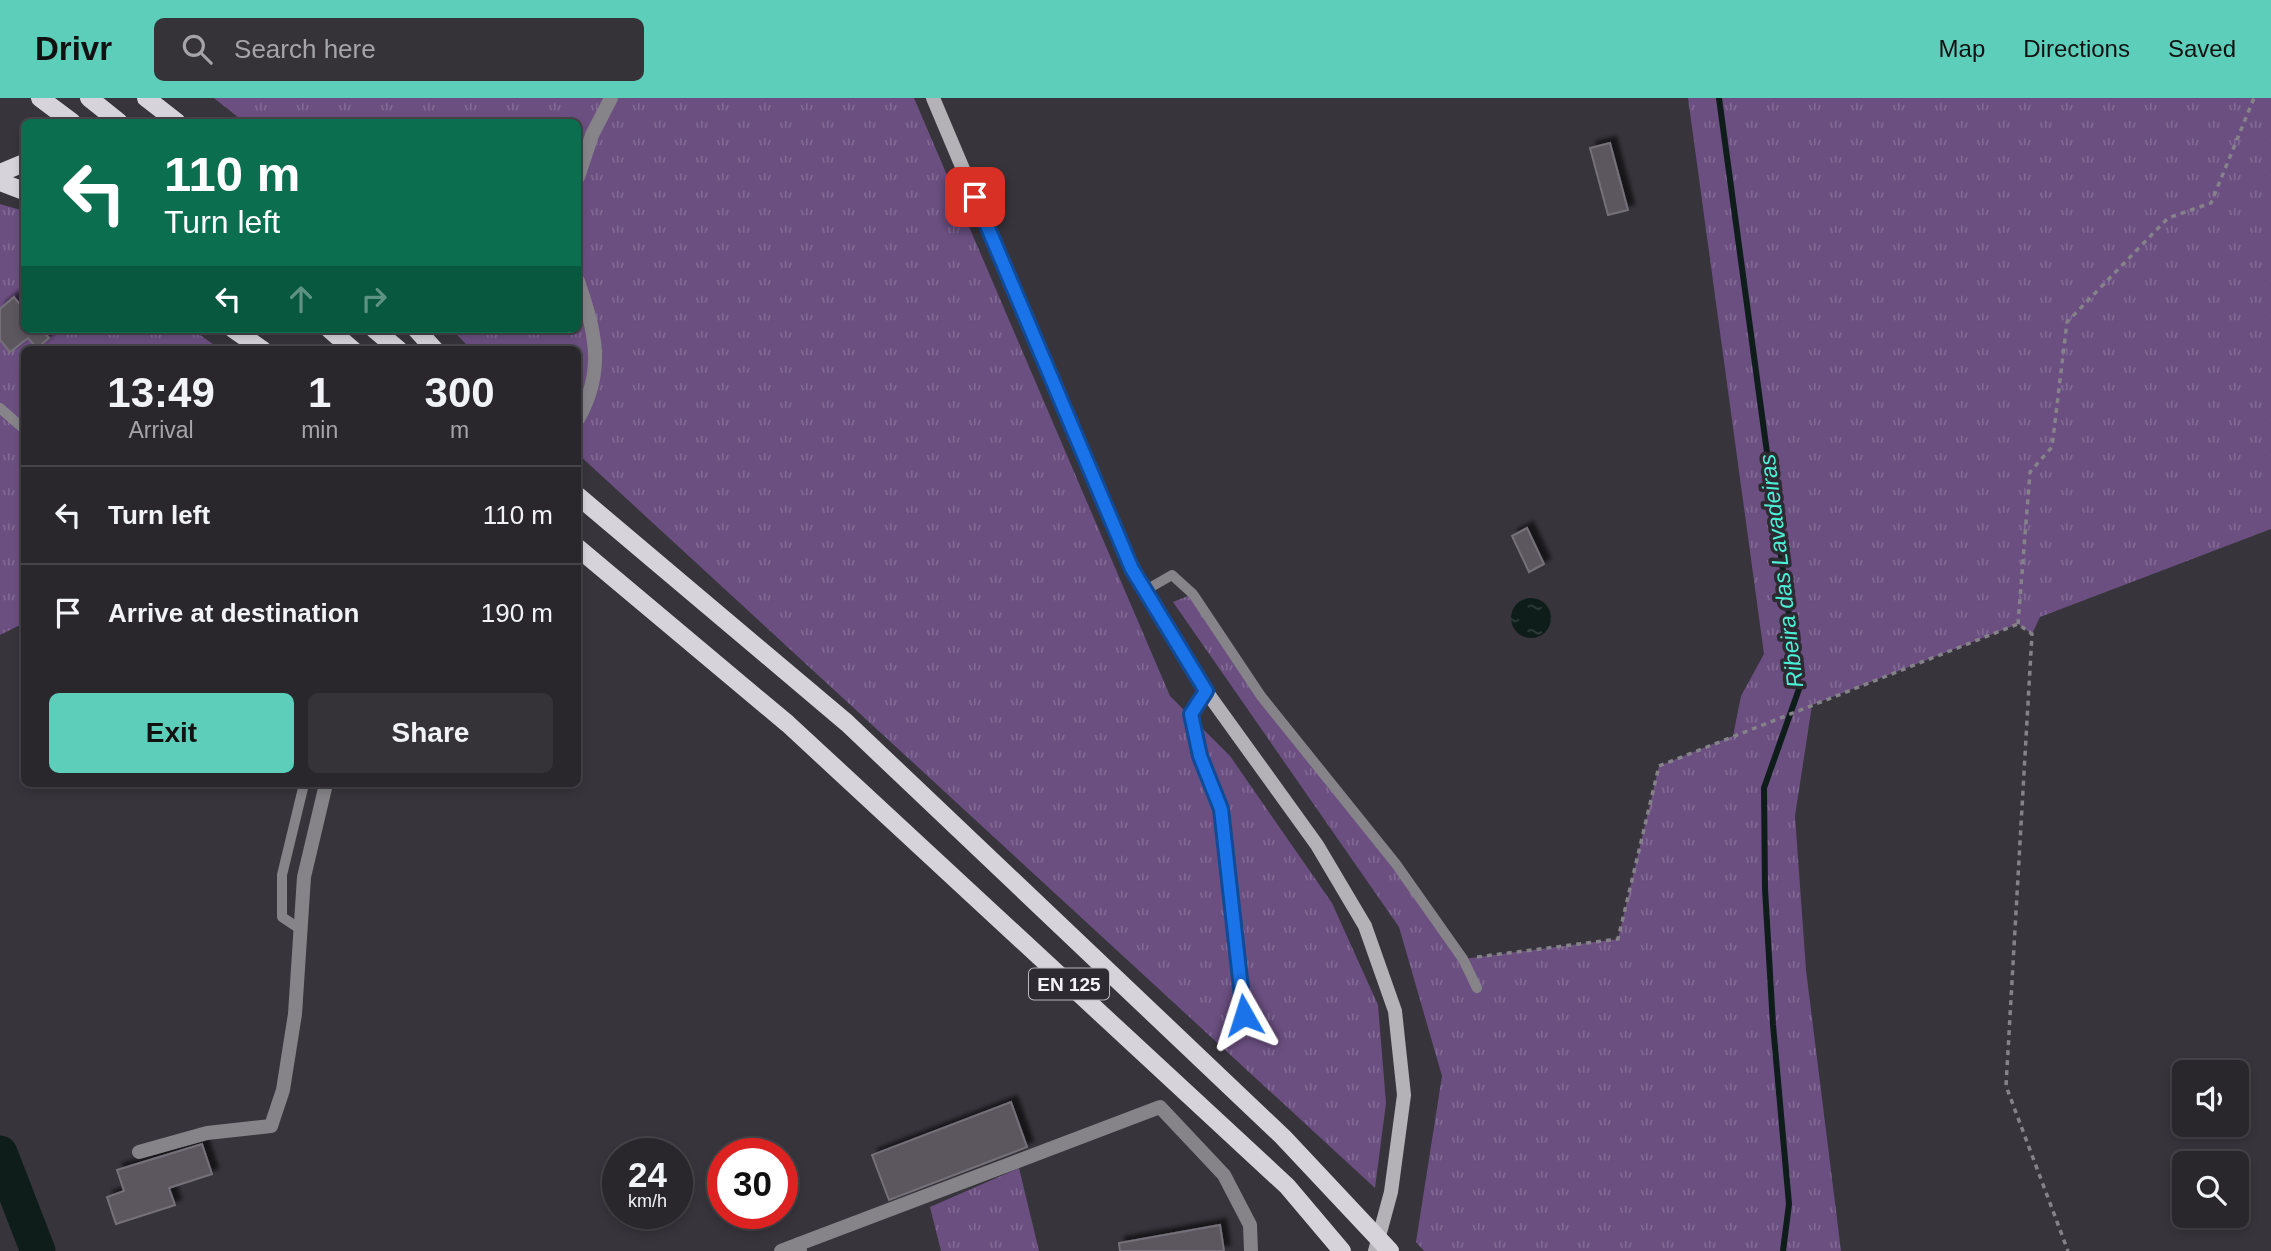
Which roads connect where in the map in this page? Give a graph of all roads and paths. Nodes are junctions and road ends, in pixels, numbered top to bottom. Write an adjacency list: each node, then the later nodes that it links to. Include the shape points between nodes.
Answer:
1 (40, 98): 7 (main road)
2 (88, 98): 8 (main road); 9 (main road)
3 (146, 98): 10 (main road)
4 (611, 98): 12 (street)
5 (933, 98): 30 (street, via 1132,569)
6 (2254, 98): 31 (path, via 2211,202 2168,218 2067,322 2052,447 2030,472)
7 (69, 119)
8 (75, 119)
9 (115, 119)
10 (173, 119)
11 (21, 164): 13 (main road)
12 (581, 168)
13 (0, 173)
14 (0, 182): 15 (main road)
15 (21, 190)
16 (581, 290): 26 (street, via 592,324 596,368)
17 (239, 333): 21 (main road)
18 (334, 333): 22 (main road)
19 (379, 333): 23 (main road)
20 (420, 333): 24 (main road)
21 (257, 346)
22 (348, 346)
23 (395, 346)
24 (431, 346)
25 (0, 408): 27 (lane)
26 (581, 413)
27 (21, 426)
28 (581, 499): 45 (main road, EN 125, via 847,723 1283,1137)
29 (581, 551): 43 (main road, EN 125, via 788,724 1287,1186)
30 (1146, 590): 32 (street); 36 (lane, via 1172,575 1193,594 1261,696 1396,864)
31 (2018, 624): 36 (path, via 1659,766 1618,939); 46 (path, via 2032,634 2006,1086)
32 (1206, 691): 38 (street, via 1191,714 1200,756 1221,809); 44 (street, via 1317,845 1365,926 1395,1011 1404,1095 1391,1192)
33 (303, 787): 35 (lane, via 282,875 282,917)
34 (325, 787): 35 (street, via 304,877)
35 (300, 929): 39 (street, via 295,1014 283,1090 271,1126 207,1133)
36 (1463, 959): 37 (lane)
37 (1477, 988)
38 (1244, 1015)
39 (139, 1152)
40 (799, 1248): 41 (street); 42 (street, via 1160,1107 1224,1175 1250,1225)
41 (781, 1251)
42 (1251, 1251)
43 (1342, 1251)
44 (1375, 1251)
45 (1390, 1251)
46 (2068, 1251)

